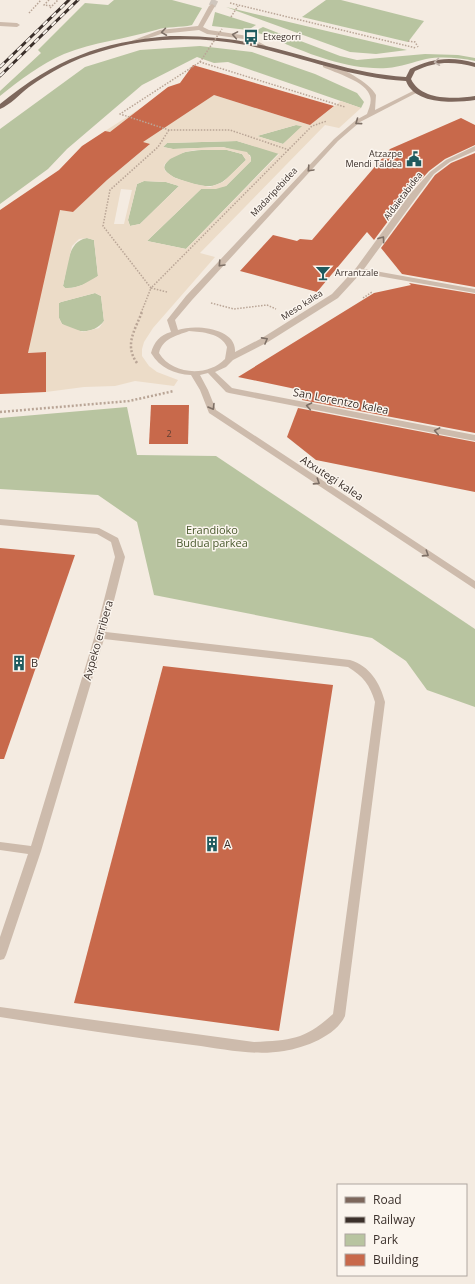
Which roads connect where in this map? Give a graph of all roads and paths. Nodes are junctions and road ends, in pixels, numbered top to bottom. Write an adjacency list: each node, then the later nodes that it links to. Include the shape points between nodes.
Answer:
1 (41, 0): 5 (path)
2 (49, 0): 6 (path, via 44,5)
3 (58, 0): 6 (path)
4 (228, 3): 8 (path)
5 (36, 5)
6 (52, 6): 9 (path)
7 (212, 6): 13 (street)
8 (238, 6): 10 (path); 17 (path)
9 (50, 8)
10 (232, 14)
11 (0, 24): 12 (street)
12 (17, 25)
13 (200, 28): 16 (street, one-way to 16, via 160,32); 18 (street, one-way to 13, via 246,37 207,32)
14 (222, 29): 27 (path, bridge, via 200,62 120,114)
15 (408, 40): 19 (path, via 415,42)
16 (129, 43): 18 (main road, via 199,39); 25 (main road, via 91,52 60,65)
17 (412, 47)
18 (268, 49): 21 (main road)
19 (421, 50)
20 (475, 65): 22 (main road, one-way to 22, via 431,62 412,70)
21 (325, 66): 22 (main road); 26 (street, via 351,77 370,89 374,97)
22 (408, 78): 23 (main road, via 411,86)
23 (417, 91): 24 (main road, via 440,99); 26 (street, Madaripebidea, via 385,109)
24 (475, 98)
25 (0, 107)
26 (370, 114): 32 (street, Madaripebidea, one-way to 32, via 336,140 189,298 172,320)
27 (169, 130): 29 (path, via 230,130); 34 (path, via 158,147 110,190 103,226 151,288 130,344 131,355)
28 (475, 148): 30 (street, Aldaietabidea, one-way to 28, via 432,173 448,161)
29 (289, 150)
30 (359, 270): 31 (street); 33 (street, Meso kalea, one-way to 30, via 265,340 336,296)
31 (475, 291)
32 (175, 332): 33 (street, via 201,330 218,334 230,343); 36 (street, via 166,336 156,347 155,354 158,360 172,370)
33 (230, 358): 35 (street, via 222,366)
34 (138, 366)
35 (210, 371): 36 (street); 39 (street, San Lorentzo kalea, one-way to 35, via 230,390)
36 (194, 373): 41 (street, Atxutegi kalea, one-way to 41, via 212,411)
37 (177, 390): 38 (path, via 129,401)
38 (0, 412)
39 (475, 438)
40 (0, 522): 42 (street, Axpeko erribera, via 100,531 115,540 120,557)
41 (475, 586)
42 (100, 635): 44 (street, Axpeko erribera); 46 (street, via 350,664 364,673 376,686 380,702 339,1016 306,1041 283,1046 254,1047)
43 (0, 846): 44 (street)
44 (35, 851): 45 (street, Axpeko erribera)
45 (0, 955)
46 (0, 1012)

